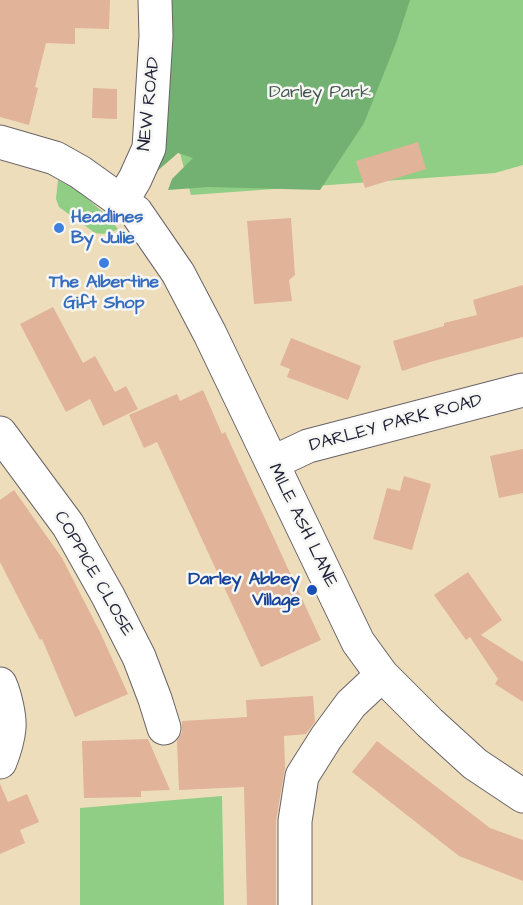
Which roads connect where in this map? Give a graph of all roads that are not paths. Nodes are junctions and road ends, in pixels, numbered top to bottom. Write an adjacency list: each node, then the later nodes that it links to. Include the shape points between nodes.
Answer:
1 (155, 0): 3 (street, NEW ROAD, via 149,148 135,179)
2 (0, 142): 3 (street, via 55,158)
3 (129, 206): 6 (street, MILE ASH LANE, via 178,273)
4 (523, 390): 6 (street, DARLEY PARK ROAD, via 308,446)
5 (0, 433): 9 (street, COPPICE CLOSE, via 68,525 108,596 139,657)
6 (272, 463): 7 (street, MILE ASH LANE, via 358,642)
7 (382, 675): 11 (street, MILE ASH LANE, via 476,764); 12 (street, via 351,704 302,776 295,821)
8 (0, 684): 10 (street, via 9,727)
9 (164, 728)
10 (0, 762)
11 (523, 796)
12 (295, 905)

